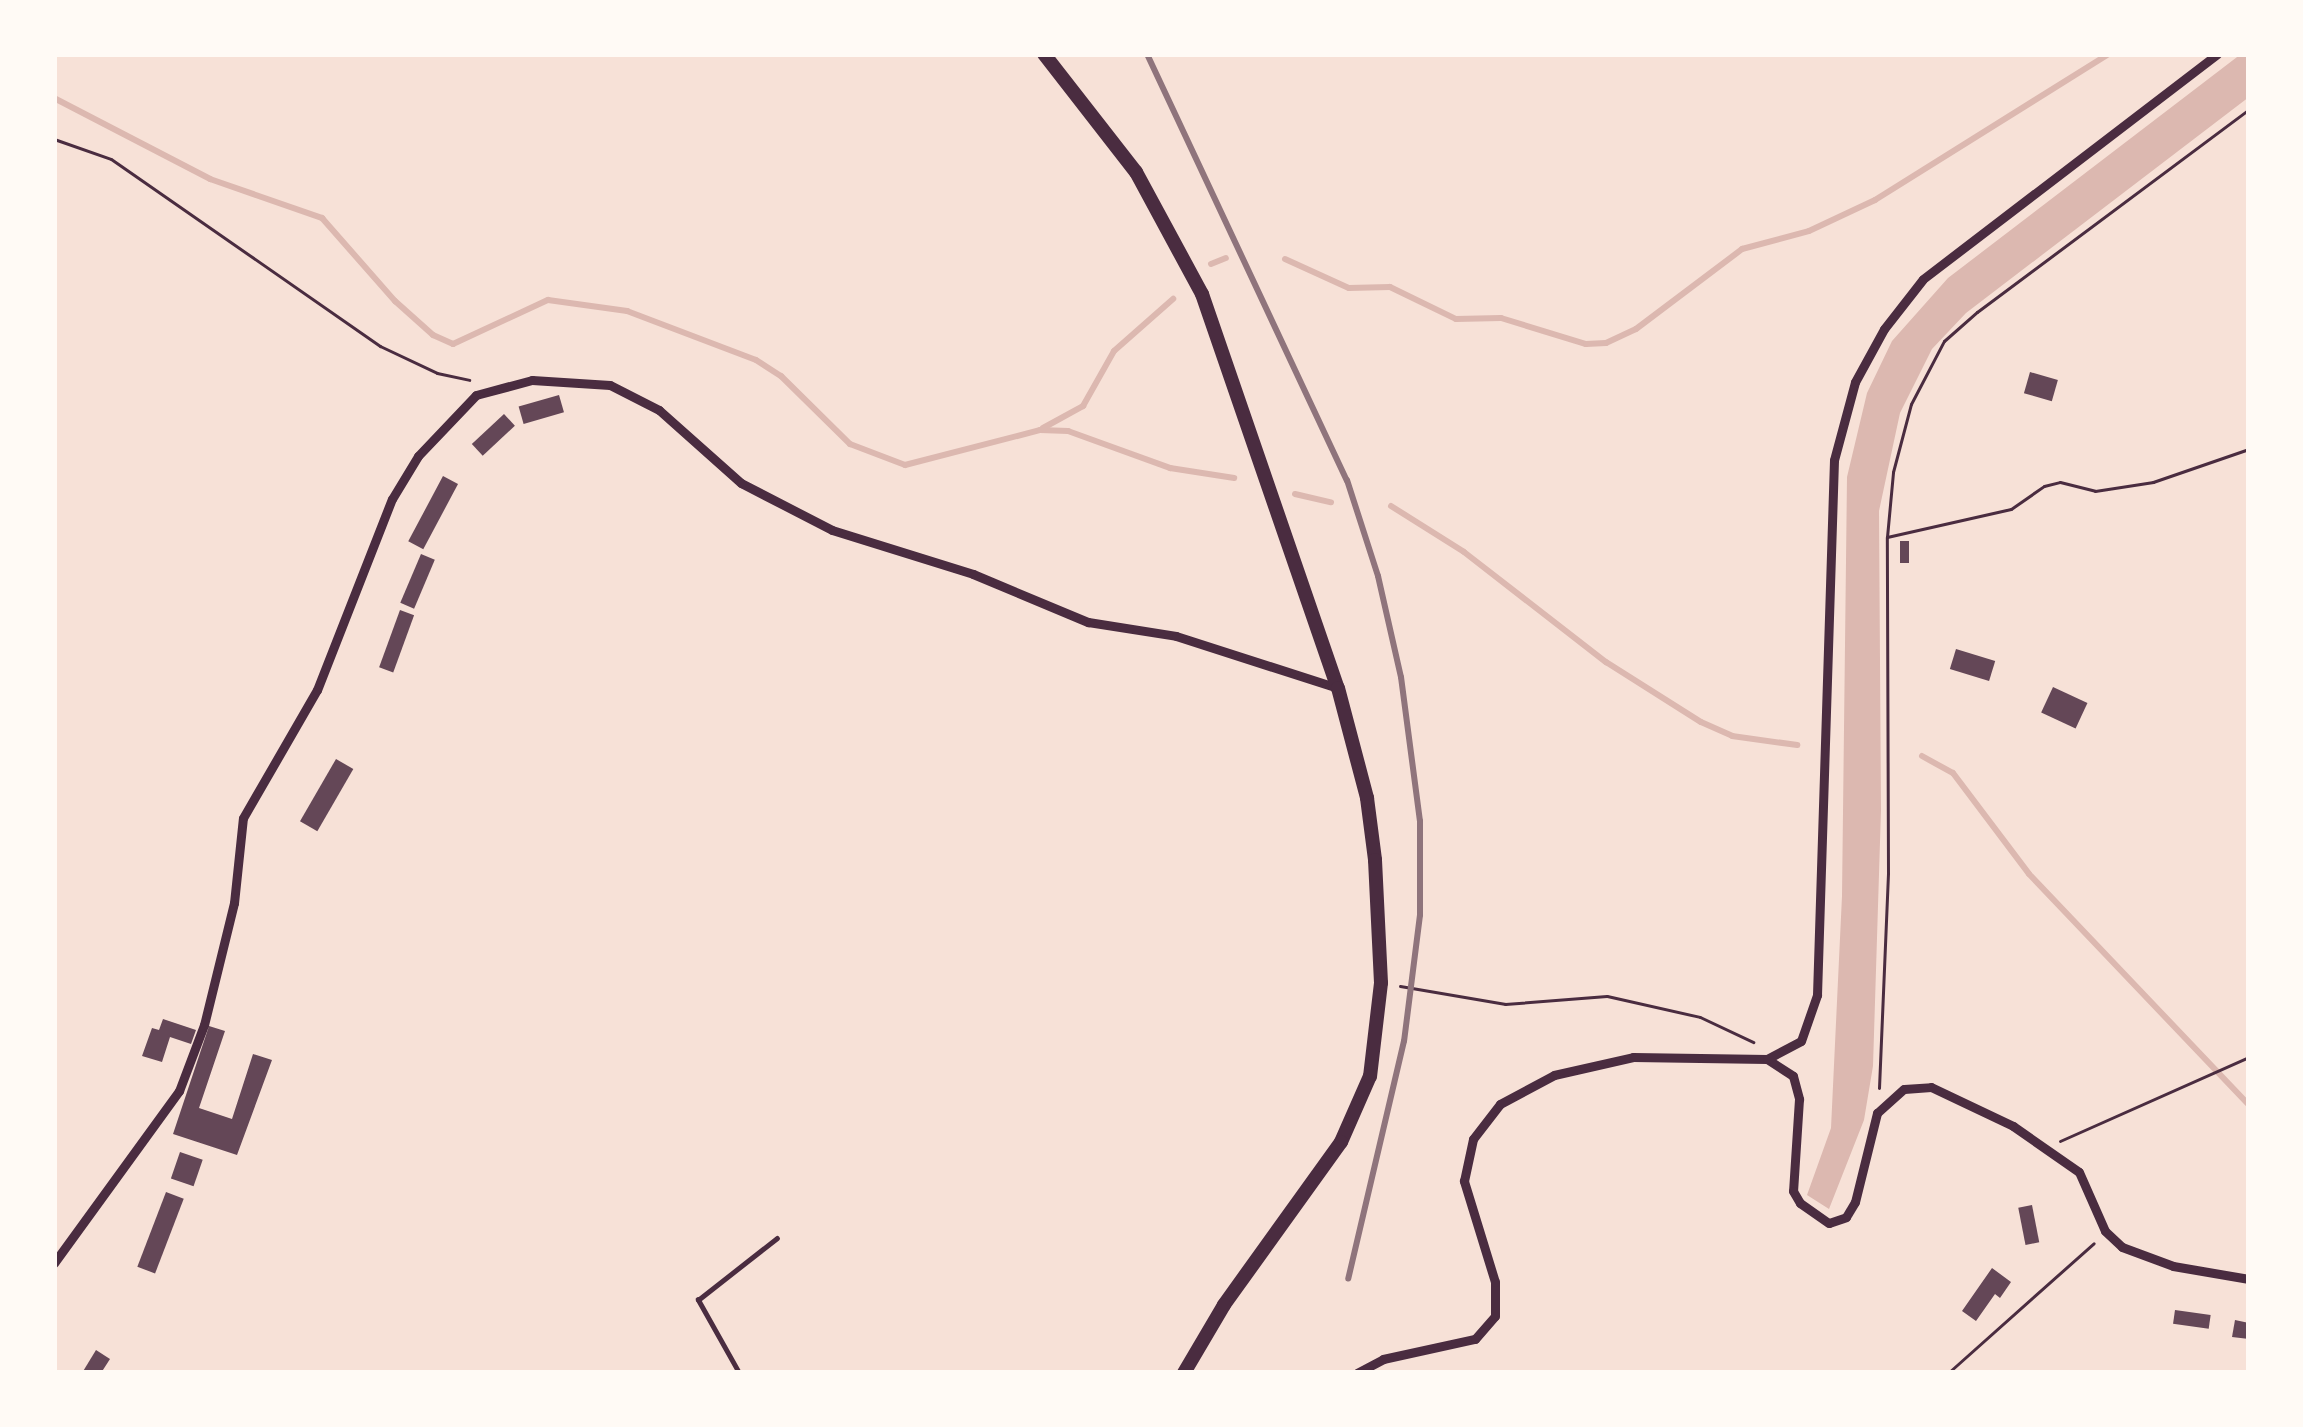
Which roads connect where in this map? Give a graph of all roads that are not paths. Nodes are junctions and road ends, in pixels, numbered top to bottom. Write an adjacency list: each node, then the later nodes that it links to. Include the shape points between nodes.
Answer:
1 (1044, 54): 3 (main road, via 1136,172 1202,294)
2 (2217, 54): 4 (street, via 1923,278 1855,382 1832,482 1817,994 1801,1041)
3 (1338, 688): 6 (street, via 1176,636 1088,622 973,574 832,530 741,483 659,410 610,385 572,379 476,395 392,499 317,689 243,818 234,903 179,1090); 9 (main road, via 1367,798 1381,983 1370,1076 1341,1142)
4 (1767, 1059): 7 (street, via 1792,1076 1799,1099 1793,1191 1829,1223 1846,1217 1855,1202 1877,1113 1904,1089 1931,1087 2013,1126 2079,1172 2105,1231 2148,1259); 10 (street, via 1634,1057 1554,1075 1500,1104 1473,1139 1464,1181 1495,1282 1495,1316 1475,1339 1383,1359)
5 (777, 1238): 8 (lane, via 698,1300)
6 (54, 1263)
7 (2249, 1279)
8 (739, 1373)
9 (1184, 1373)
10 (1357, 1373)

